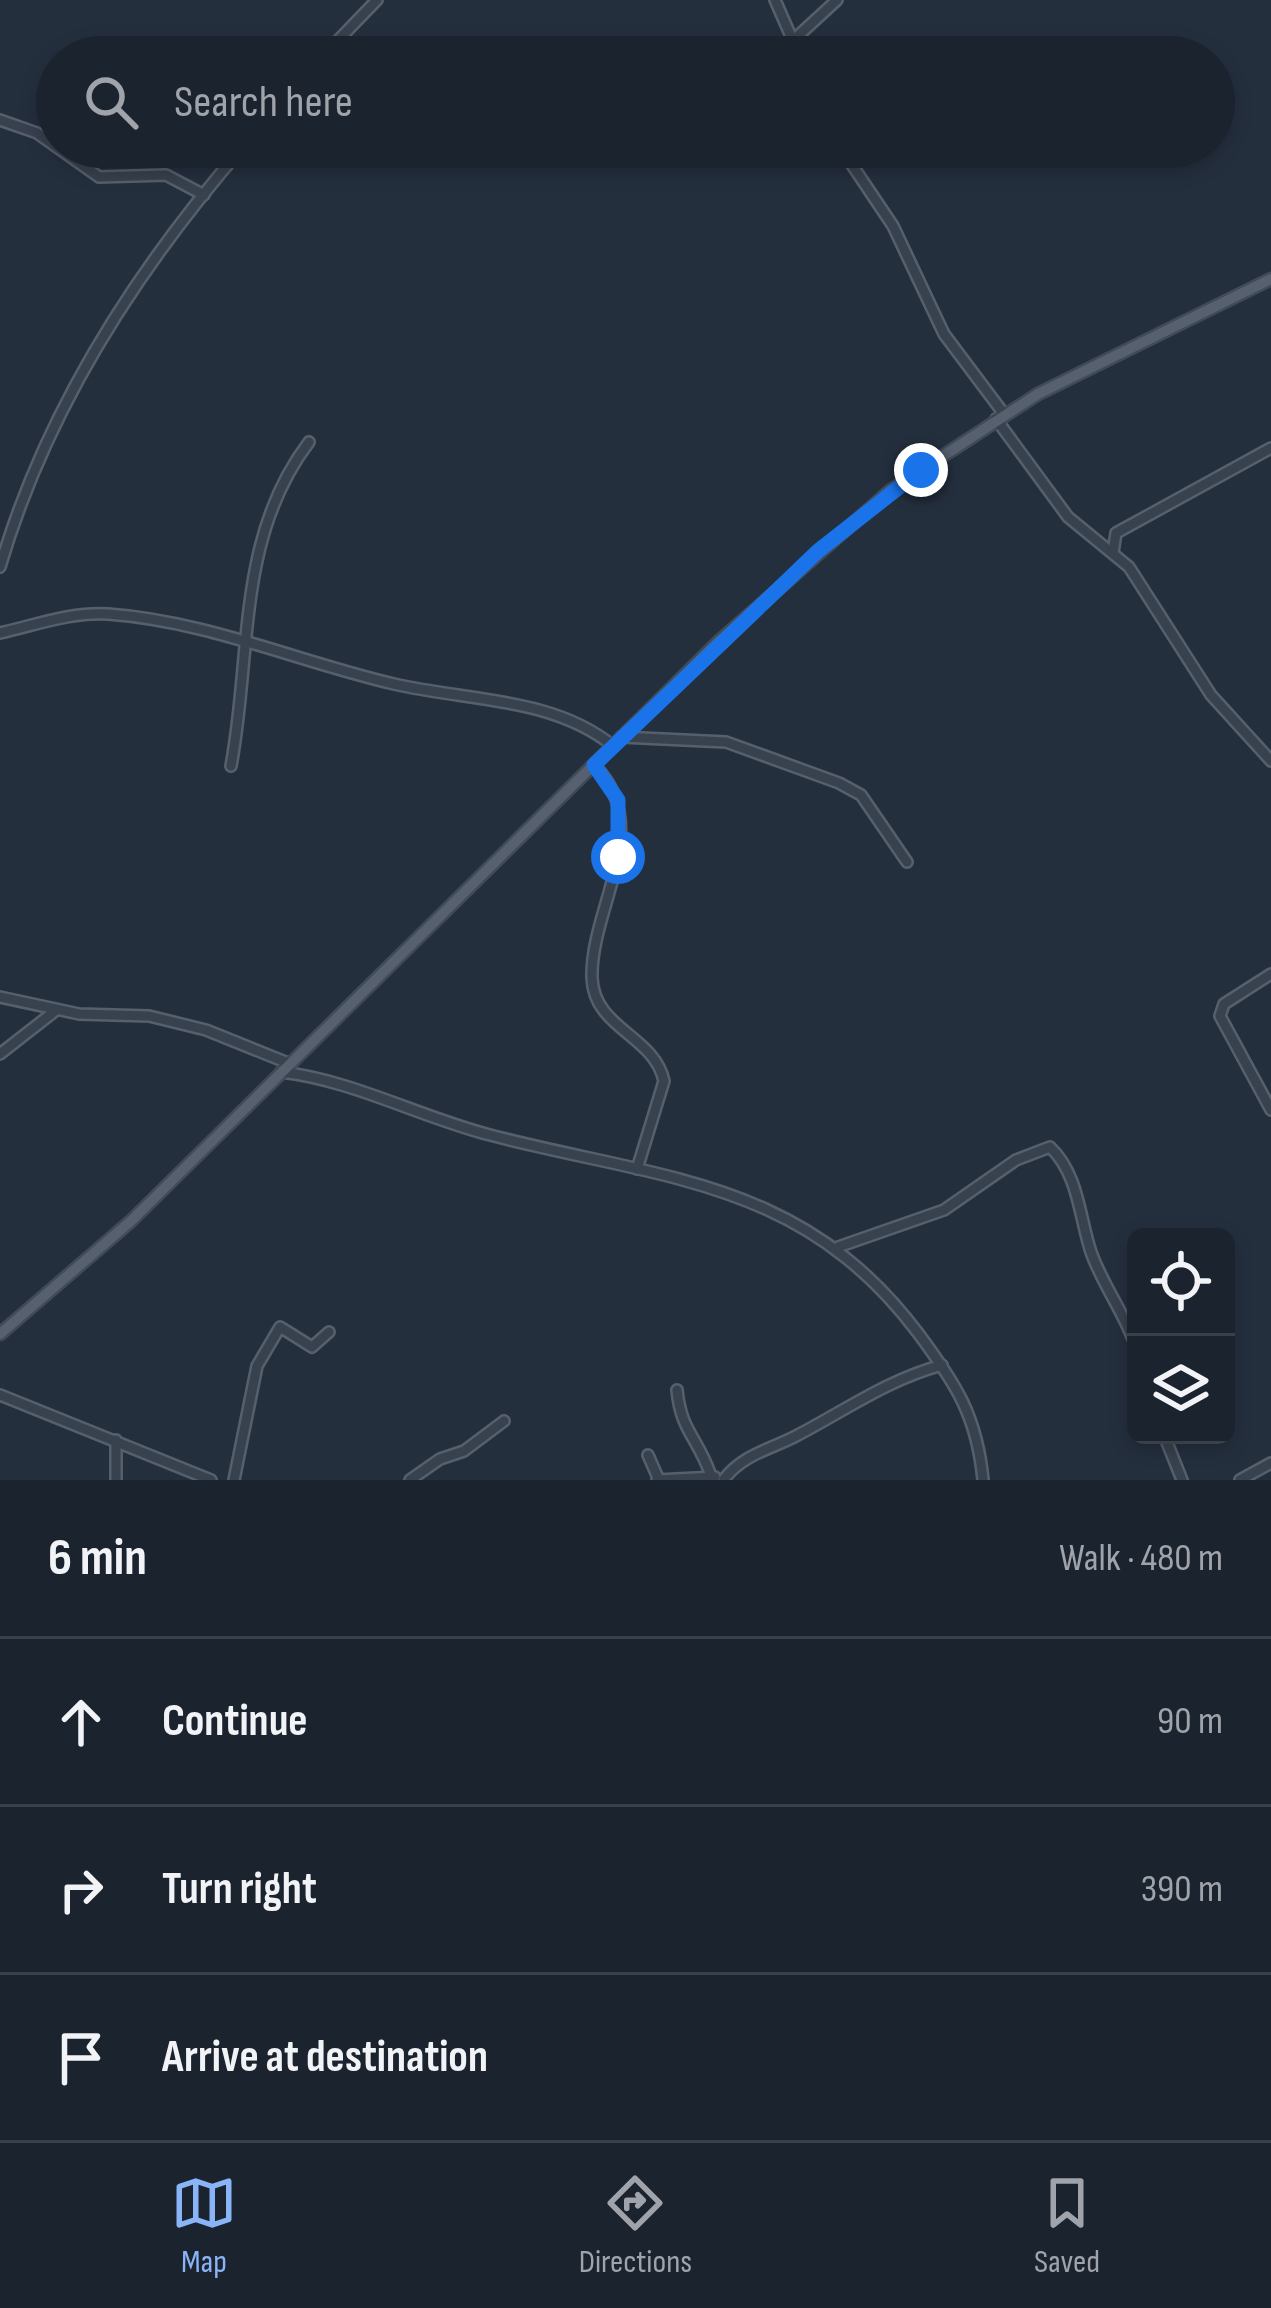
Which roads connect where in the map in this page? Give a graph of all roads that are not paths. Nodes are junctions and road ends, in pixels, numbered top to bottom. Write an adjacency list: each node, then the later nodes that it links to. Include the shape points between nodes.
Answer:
1 (377, 0): 4 (street)
2 (775, 0): 5 (street)
3 (837, 0): 6 (street)
4 (342, 36)
5 (790, 36)
6 (800, 36)
7 (0, 120): 8 (street)
8 (36, 134)
9 (87, 168): 12 (street, via 99,176 166,175)
10 (226, 168): 12 (street)
11 (854, 168): 14 (street, via 944,334)
12 (204, 195): 20 (street, via 94,353 32,474)
13 (1271, 280): 14 (main road)
14 (1000, 417): 18 (street, via 1036,481); 23 (main road, via 818,551)
15 (309, 442): 22 (street, via 264,520)
16 (1271, 448): 17 (street)
17 (1116, 533): 18 (street); 19 (street)
18 (1089, 535): 19 (street)
19 (1113, 553): 24 (street, via 1211,695)
20 (0, 567)
21 (0, 633): 22 (street, via 113,614)
22 (241, 640): 23 (street, via 395,684 558,715); 26 (street)
23 (617, 741): 25 (main road); 27 (street, via 726,742 839,783 861,795)
24 (1271, 761)
25 (594, 765): 32 (main road); 34 (street, via 612,787 621,821 593,992 664,1081)
26 (231, 766)
27 (907, 862)
28 (1271, 974): 33 (street, via 1224,1004 1220,1016)
29 (0, 997): 30 (street)
30 (55, 1011): 31 (street); 32 (street, via 149,1016 206,1030)
31 (0, 1054)
32 (284, 1067): 34 (street, via 487,1135); 37 (main road, via 131,1221)
33 (1271, 1110)
34 (637, 1168): 35 (street, via 762,1203)
35 (838, 1247): 38 (street, via 944,1210 1016,1160 1050,1147 1062,1159 1091,1254); 39 (street, via 881,1284)
36 (328, 1332): 50 (street, via 312,1347 280,1327 273,1338 245,1407)
37 (0, 1334)
38 (1131, 1336)
39 (942, 1365): 53 (street, via 876,1389 743,1458); 54 (street, via 979,1431)
40 (677, 1390): 47 (street, via 680,1424 700,1444)
41 (0, 1395): 43 (street)
42 (504, 1420): 51 (street)
43 (116, 1440): 48 (street); 49 (street)
44 (1168, 1444): 55 (street)
45 (648, 1455): 52 (street)
46 (1271, 1463): 56 (street)
47 (711, 1476): 52 (street); 53 (street)
48 (116, 1480)
49 (211, 1480)
50 (234, 1480)
51 (410, 1480)
52 (658, 1480)
53 (725, 1480)
54 (982, 1480)
55 (1182, 1480)
56 (1240, 1480)

